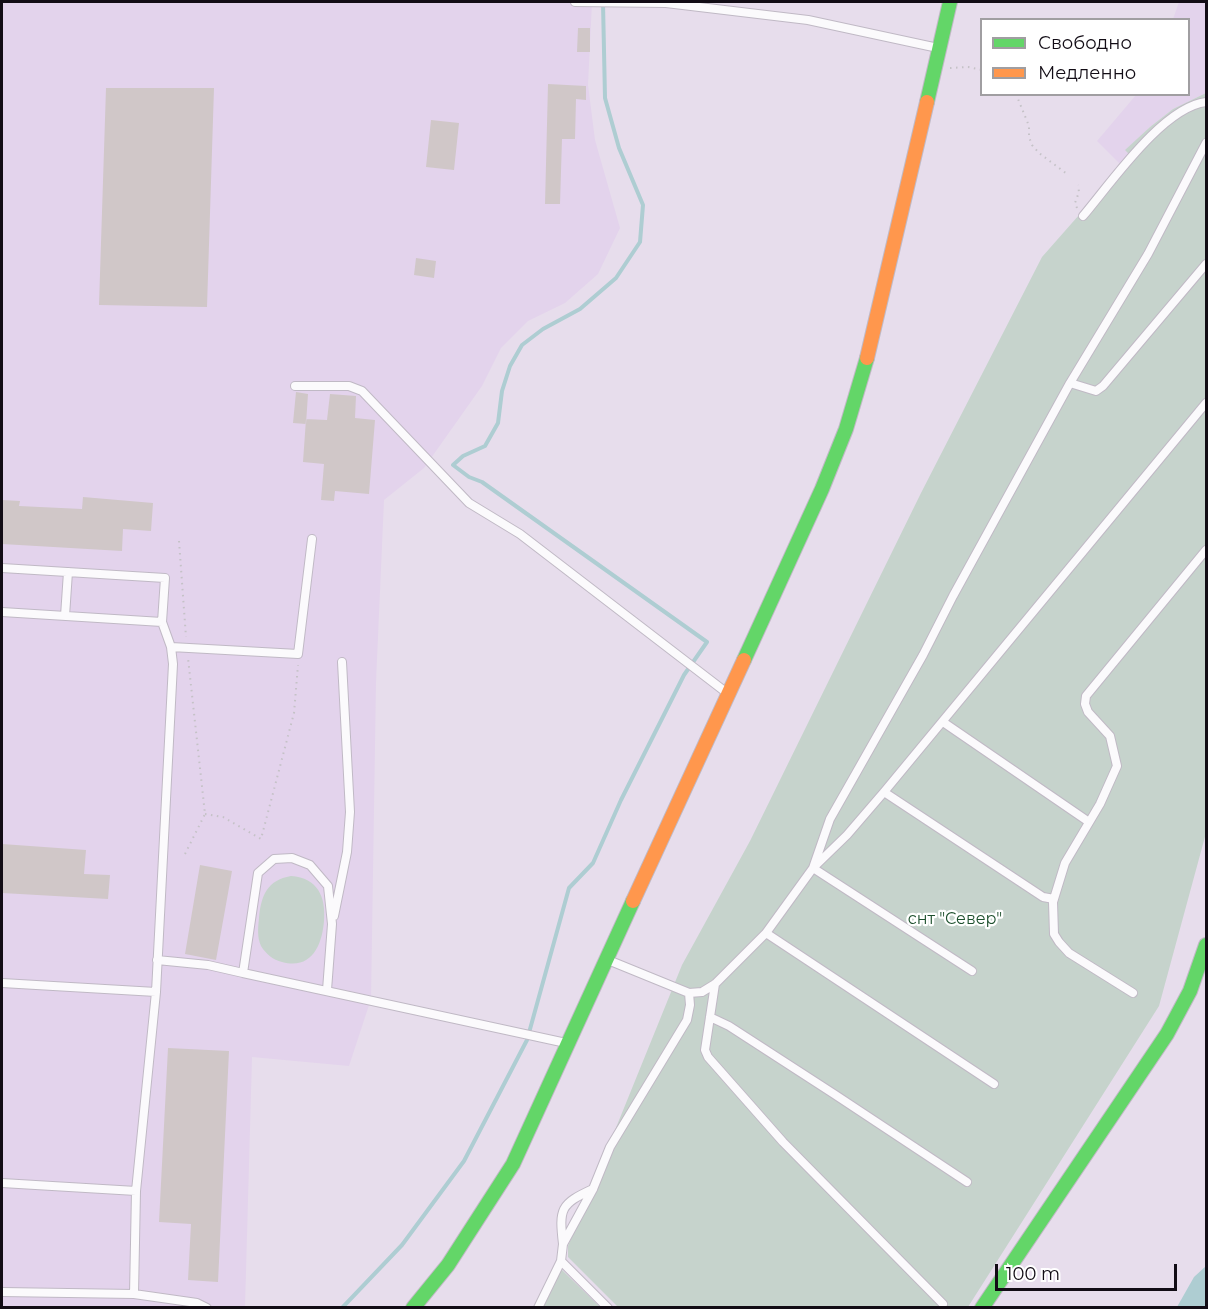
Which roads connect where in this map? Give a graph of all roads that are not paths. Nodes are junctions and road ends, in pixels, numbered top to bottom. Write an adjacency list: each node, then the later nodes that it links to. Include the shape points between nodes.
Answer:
1 (575, 2): 3 (lane, via 666,3 808,20)
2 (950, 2): 3 (street)
3 (940, 49): 20 (street, via 869,352 846,429)
4 (1206, 102): 6 (lane, via 1161,125)
5 (1206, 143): 8 (lane, via 1148,254)
6 (1083, 216)
7 (1206, 264): 8 (lane, via 1103,386 1096,390)
8 (1070, 383): 24 (lane, via 830,819)
9 (295, 386): 20 (lane, via 349,386 362,391 470,503 520,534)
10 (1206, 402): 21 (lane)
11 (312, 539): 18 (lane, via 298,654)
12 (1206, 550): 23 (lane, via 1086,696 1088,712 1110,736 1117,766)
13 (2, 567): 14 (lane)
14 (68, 572): 16 (lane); 17 (lane, via 165,578)
15 (2, 612): 16 (lane)
16 (64, 616): 17 (lane)
17 (162, 622): 18 (lane)
18 (171, 646): 30 (lane)
19 (342, 662): 26 (lane, via 350,812 347,852)
20 (727, 693): 29 (street)
21 (942, 722): 22 (lane); 23 (lane)
22 (884, 792): 24 (lane); 25 (lane, via 1043,897)
23 (1089, 822): 25 (lane, via 1065,863)
24 (813, 868): 27 (lane); 31 (lane)
25 (1054, 898): 38 (lane, via 1054,934 1059,942 1069,953)
26 (332, 924): 32 (lane, via 328,886 310,865 292,858 274,859 258,873); 35 (lane)
27 (766, 933): 34 (lane); 41 (lane)
28 (1206, 945): 55 (street, via 1194,983 1167,1034)
29 (607, 959): 37 (lane); 40 (street)
30 (157, 960): 32 (lane); 36 (lane)
31 (972, 972)
32 (243, 973): 35 (lane)
33 (2, 983): 36 (lane)
34 (715, 984): 37 (lane, via 702,992); 39 (lane)
35 (327, 990): 40 (lane)
36 (156, 992): 45 (lane)
37 (689, 993): 44 (lane, via 687,1020 625,1120)
38 (1133, 993)
39 (710, 1017): 42 (lane); 50 (lane, via 705,1050 714,1066)
40 (569, 1044): 52 (street, via 513,1164 448,1265)
41 (994, 1084)
42 (967, 1182)
43 (2, 1184): 45 (lane)
44 (592, 1189): 46 (lane); 46 (lane, via 572,1198 563,1209)
45 (136, 1191): 49 (lane)
46 (563, 1244): 47 (lane)
47 (561, 1261): 53 (lane); 54 (lane)
48 (2, 1292): 49 (lane)
49 (134, 1294): 51 (lane, via 197,1303)
50 (942, 1304)
51 (207, 1308)
52 (413, 1308)
53 (538, 1308)
54 (608, 1308)
55 (982, 1308)

